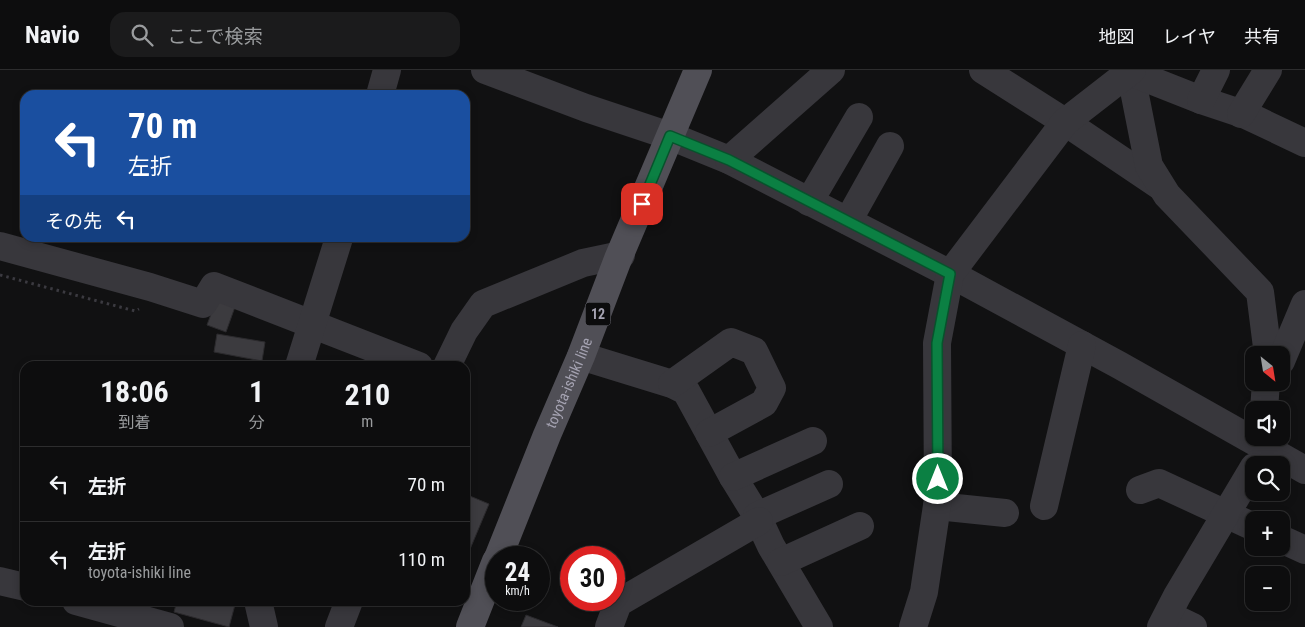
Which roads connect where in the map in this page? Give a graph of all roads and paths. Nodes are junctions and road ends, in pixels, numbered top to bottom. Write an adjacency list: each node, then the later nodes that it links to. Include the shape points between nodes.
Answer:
1 (387, 70): 9 (street)
2 (485, 70): 14 (street)
3 (698, 70): 14 (main road, toyota-ishiki line / 12)
4 (831, 70): 17 (street)
5 (983, 70): 13 (street)
6 (1216, 70): 10 (street)
7 (1268, 70): 11 (street)
8 (1131, 71): 10 (street); 13 (street); 18 (street, via 1149,166)
9 (381, 90)
10 (1201, 100): 11 (street)
11 (1241, 114): 15 (street)
12 (859, 117): 19 (street)
13 (1064, 122): 18 (street); 24 (street)
14 (670, 136): 17 (street); 23 (main road, toyota-ishiki line / 12)
15 (1305, 143)
16 (890, 146): 20 (street)
17 (729, 160): 19 (street)
18 (1162, 186): 28 (street, via 1260,292)
19 (809, 202): 20 (street)
20 (848, 221): 24 (street)
21 (338, 242): 26 (street)
22 (0, 246): 26 (street, via 203,304 214,286)
23 (620, 255): 30 (main road, toyota-ishiki line / 12); 33 (street, via 583,263 483,304)
24 (950, 274): 27 (street); 42 (street, via 937,343)
25 (1305, 304): 29 (street)
26 (312, 324): 31 (street); 32 (street)
27 (1082, 345): 37 (street); 43 (street)
28 (1267, 346)
29 (1287, 346)
30 (581, 356): 34 (street); 50 (main road, toyota-ishiki line / 12)
31 (301, 361)
32 (405, 361)
33 (450, 361)
34 (672, 384): 35 (street, via 686,391); 35 (street, via 731,342 754,351 772,388 764,403)
35 (708, 433): 39 (street)
36 (813, 441): 39 (street)
37 (1260, 452): 38 (street); 45 (street)
38 (1305, 470)
39 (733, 477): 46 (street)
40 (829, 484): 46 (street)
41 (1140, 490): 45 (street, via 1159,483)
42 (937, 506): 44 (street); 66 (street, via 924,592)
43 (1044, 506)
44 (1005, 513)
45 (1225, 514): 47 (street); 59 (street)
46 (758, 518): 52 (street); 64 (street, via 618,603)
47 (1245, 523)
48 (860, 526): 52 (street)
49 (1290, 543): 51 (street)
50 (502, 546)
51 (1305, 550)
52 (781, 562): 65 (street)
53 (0, 581): 54 (street)
54 (20, 587)
55 (485, 589): 63 (main road, toyota-ishiki line / 12)
56 (94, 606): 60 (street)
57 (259, 606): 61 (street)
58 (347, 606): 62 (street)
59 (1164, 621): 67 (street)
60 (170, 627)
61 (264, 627)
62 (339, 627)
63 (470, 627)
64 (610, 627)
65 (819, 627)
66 (913, 627)
67 (1194, 627)

